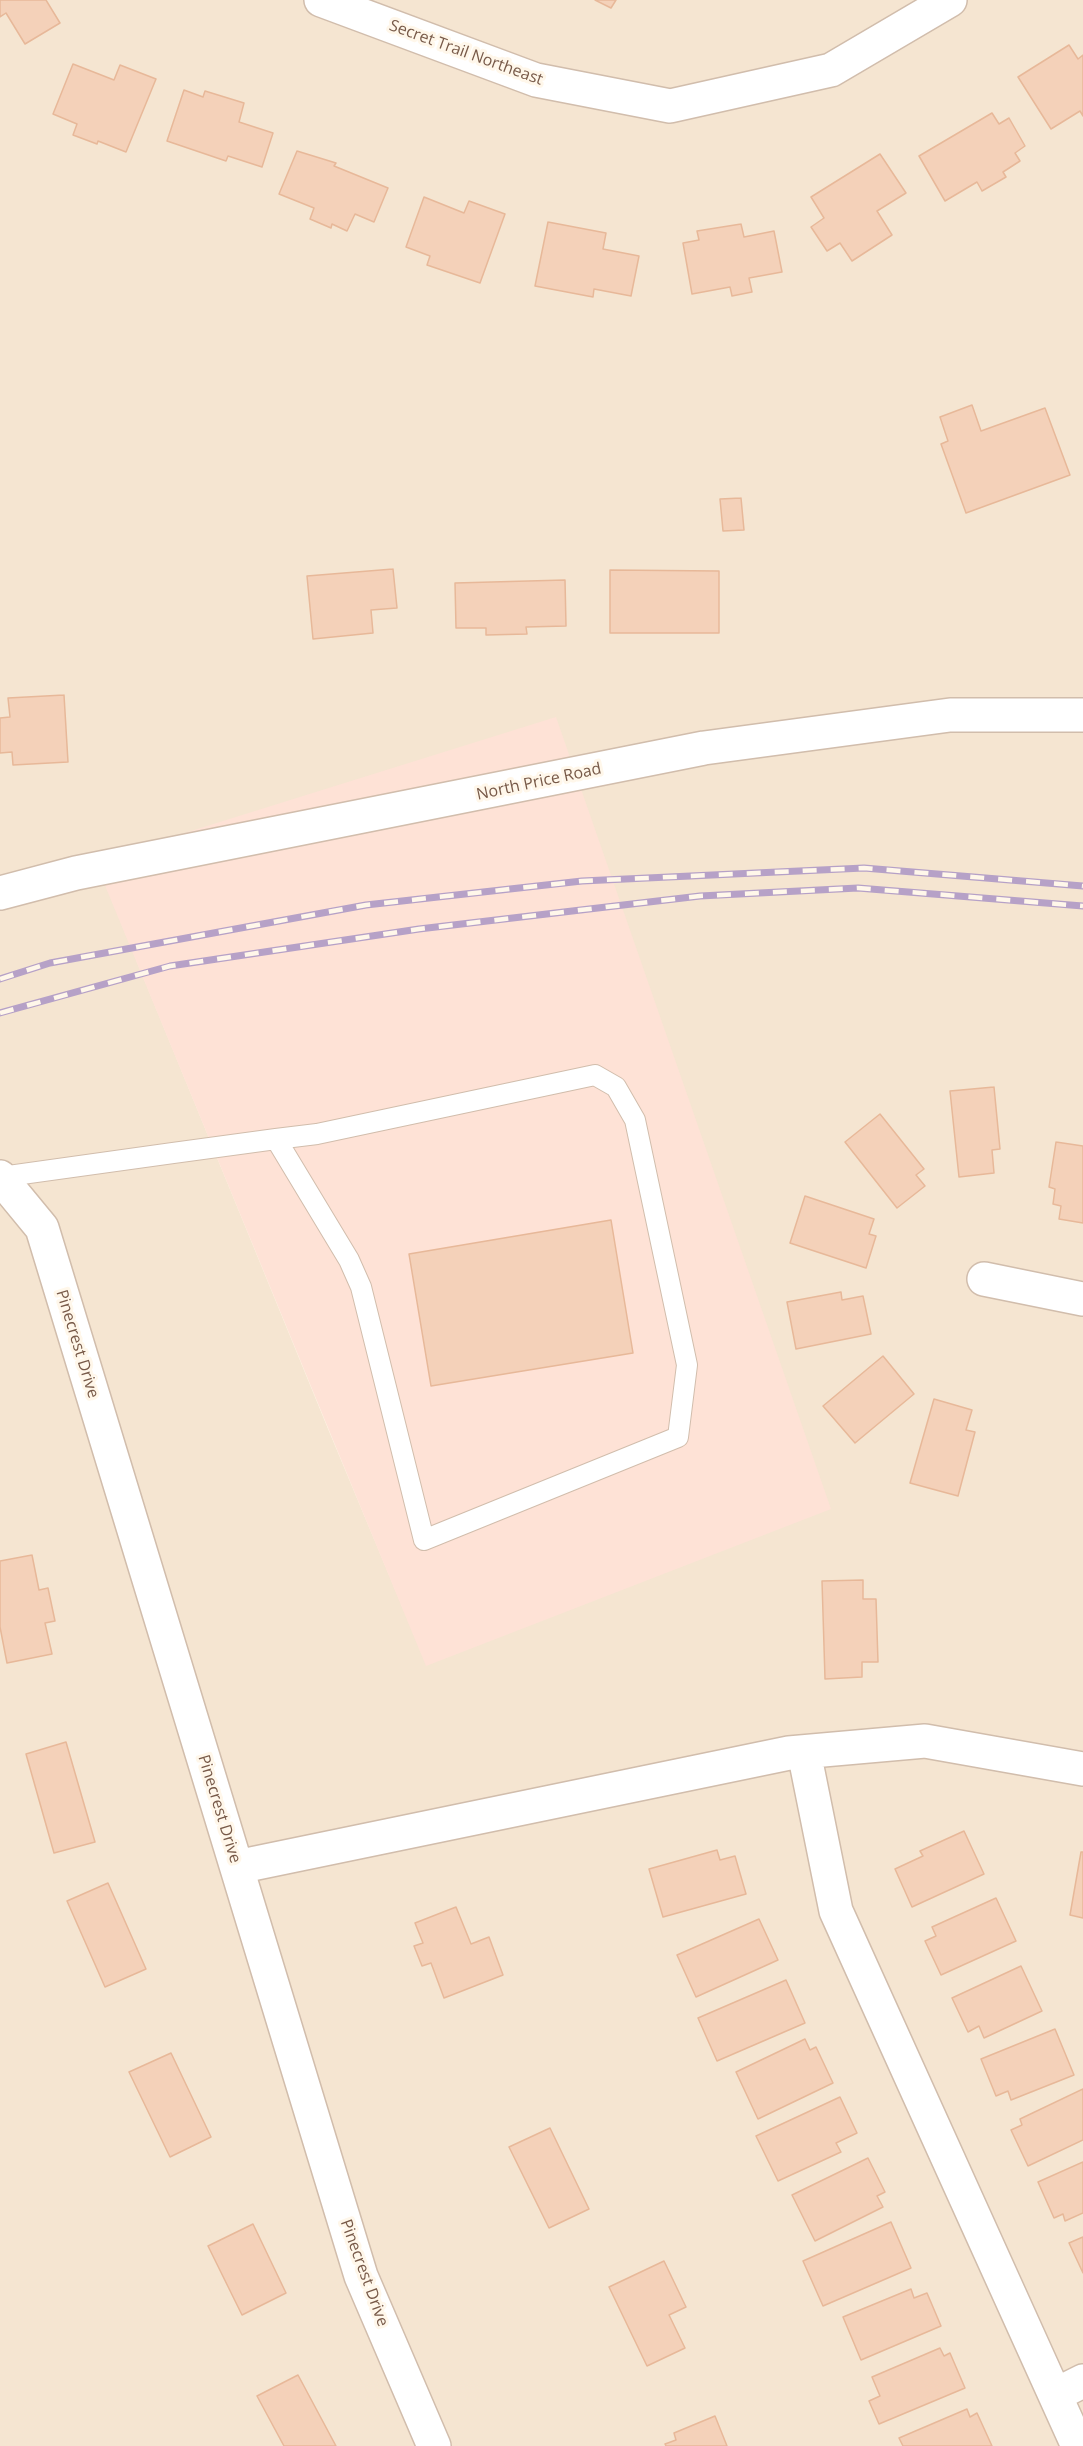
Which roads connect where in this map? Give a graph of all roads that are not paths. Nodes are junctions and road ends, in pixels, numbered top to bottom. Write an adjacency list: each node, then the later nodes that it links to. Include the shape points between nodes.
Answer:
1 (321, 0): 2 (street, Secret Trail Northeast, via 536,80 670,106 831,70)
2 (950, 0)
3 (1083, 715): 4 (street, North Price Road, via 950,715 704,748 76,873)
4 (0, 893)
5 (276, 1139): 5 (lane, via 595,1075 616,1087 634,1120 687,1365 678,1437 424,1540 361,1287 349,1260); 6 (lane)
6 (0, 1177): 11 (street, Pinecrest Drive, via 42,1228)
7 (984, 1279): 8 (street)
8 (1083, 1299)
9 (804, 1752): 10 (street, via 925,1741); 11 (street); 12 (street, via 836,1911)
10 (1083, 1769)
11 (237, 1867): 13 (street, Pinecrest Drive, via 361,2276)
12 (1069, 2388): 14 (street)
13 (434, 2446)
14 (1078, 2446)

